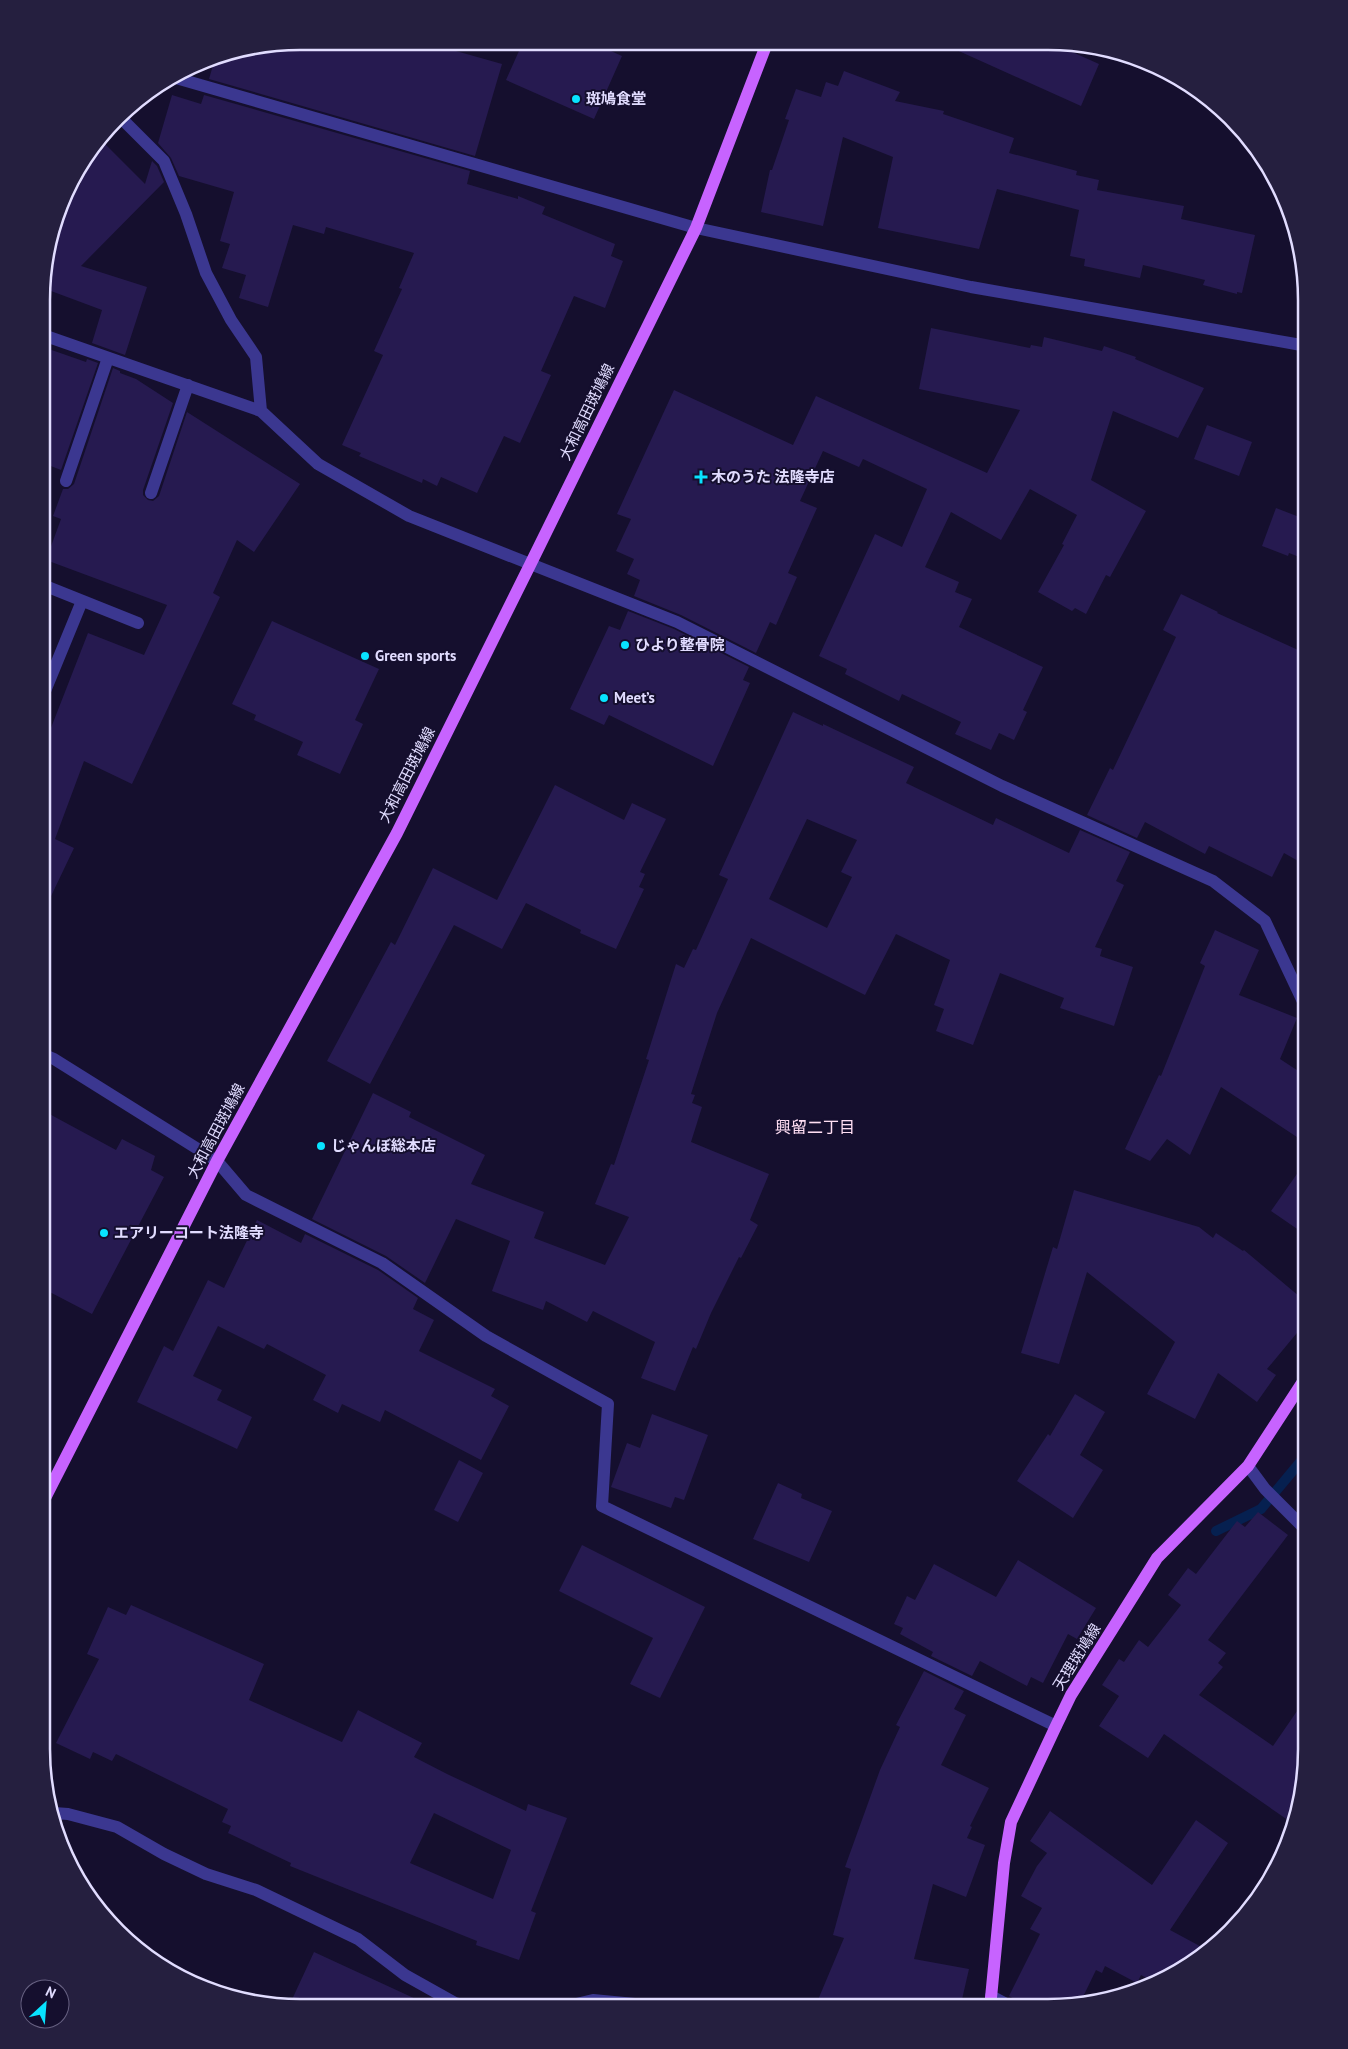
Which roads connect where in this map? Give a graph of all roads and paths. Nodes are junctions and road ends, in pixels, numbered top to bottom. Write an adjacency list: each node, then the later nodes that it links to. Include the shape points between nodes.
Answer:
1 (764, 50): 4 (main road, 大和高田斑鳩線)
2 (182, 80): 4 (street)
3 (125, 121): 9 (street, via 164,162 206,273 231,320 256,357)
4 (696, 228): 6 (street, via 972,287); 12 (main road, 大和高田斑鳩線)
5 (50, 337): 7 (street)
6 (1298, 344)
7 (108, 358): 8 (street); 10 (street)
8 (188, 386): 9 (street); 11 (street)
9 (261, 411): 12 (street, via 318,464 409,516)
10 (66, 481)
11 (151, 493)
12 (530, 565): 17 (street, via 678,622 1002,786 1213,881 1265,920); 19 (main road, 大和高田斑鳩線, via 397,833)
13 (50, 588): 14 (street)
14 (82, 601): 15 (street); 16 (street)
15 (138, 623)
16 (50, 679)
17 (1298, 991)
18 (50, 1057): 19 (street)
19 (217, 1161): 22 (main road, 大和高田斑鳩線); 24 (street, via 246,1195 382,1263 486,1336 608,1404 602,1506)
20 (1298, 1388): 21 (main road, 天理斑鳩線)
21 (1248, 1466): 23 (street, via 1265,1489); 24 (main road, 天理斑鳩線, via 1157,1558)
22 (50, 1488)
23 (1298, 1522)
24 (1056, 1726): 27 (main road, 天理斑鳩線, via 1011,1822)
25 (59, 1813): 26 (street, via 117,1827 206,1874 256,1890 358,1939 405,1975)
26 (448, 1999)
27 (991, 1999)

